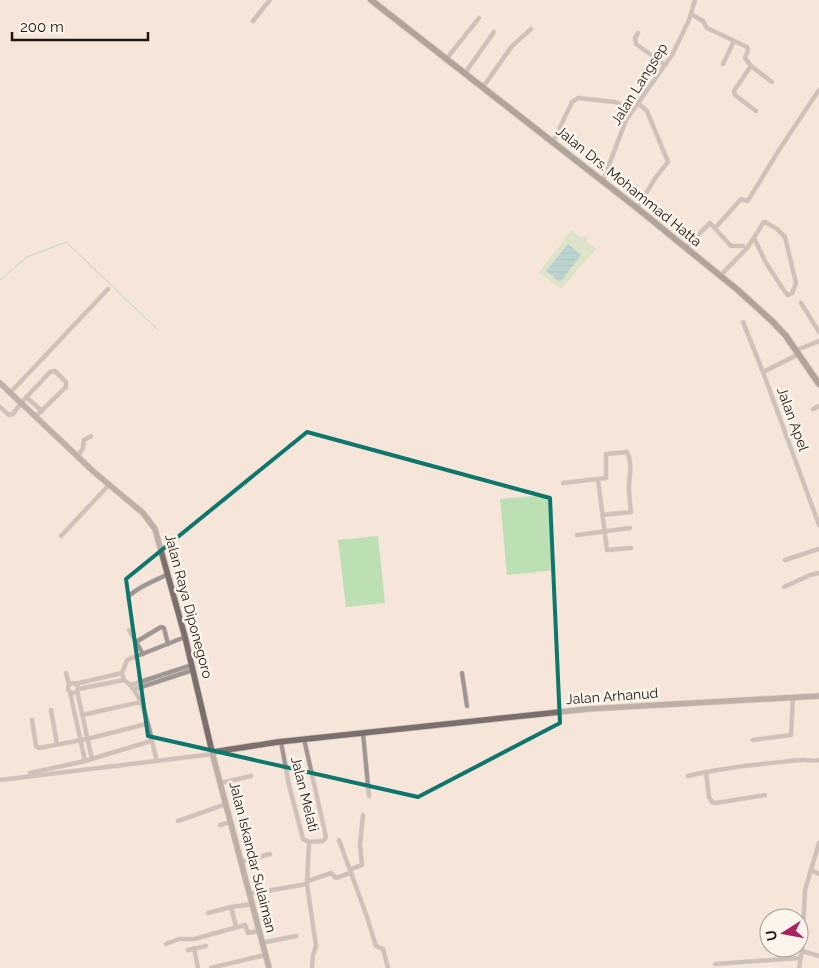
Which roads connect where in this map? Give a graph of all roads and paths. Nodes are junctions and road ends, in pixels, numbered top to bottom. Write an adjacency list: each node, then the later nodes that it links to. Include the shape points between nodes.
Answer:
1 (270, 0): 6 (street)
2 (371, 0): 11 (main road, Jalan Drs. Mohammad Hatta)
3 (696, 0): 4 (street, Jalan Langsep)
4 (691, 14): 10 (street, via 703,21 707,28); 13 (street, Jalan Langsep)
5 (479, 18): 11 (street)
6 (254, 21)
7 (531, 29): 17 (street, via 512,46)
8 (494, 32): 15 (street)
9 (638, 33): 13 (street, via 636,44)
10 (734, 42): 12 (street); 14 (street, via 747,47 745,58)
11 (447, 58): 15 (main road, Jalan Drs. Mohammad Hatta)
12 (723, 64)
13 (666, 65): 19 (street, Jalan Langsep)
14 (751, 66): 16 (street); 21 (street, via 734,93)
15 (465, 72): 17 (main road, Jalan Drs. Mohammad Hatta)
16 (772, 82)
17 (483, 87): 22 (main road, Jalan Drs. Mohammad Hatta)
18 (819, 90): 25 (street, via 749,199 741,199)
19 (638, 103): 20 (street, Jalan Langsep); 24 (street, via 647,111 668,162)
20 (633, 109): 22 (street, via 615,102 574,99); 23 (street, Jalan Langsep, via 622,127)
21 (756, 111)
22 (553, 142): 23 (main road, Jalan Drs. Mohammad Hatta)
23 (603, 182): 24 (main road, Jalan Drs. Mohammad Hatta)
24 (637, 208): 27 (main road, Jalan Drs. Mohammad Hatta)
25 (716, 227): 27 (street, via 710,223); 28 (street, via 731,246)
26 (753, 240): 26 (street, via 764,222 784,235 796,283 790,294 785,292); 28 (street)
27 (686, 247): 29 (main road, Jalan Drs. Mohammad Hatta)
28 (745, 247): 29 (street)
29 (720, 276): 35 (main road, Jalan Drs. Mohammad Hatta, via 773,322)
30 (108, 289): 39 (street)
31 (801, 303): 33 (street)
32 (743, 322): 36 (street, Jalan Apel)
33 (819, 332)
34 (819, 340): 35 (street)
35 (799, 352): 36 (street); 38 (main road, Jalan Drs. Mohammad Hatta)
36 (763, 372): 53 (street, Jalan Apel)
37 (0, 383): 39 (street, Jalan Raya Diponegoro)
38 (819, 384)
39 (10, 393): 41 (street, Jalan Raya Diponegoro)
40 (26, 397): 41 (street); 45 (street); 45 (street, via 50,372 66,382 66,387)
41 (21, 403): 43 (street, via 11,415); 46 (street, Jalan Raya Diponegoro)
42 (819, 406): 44 (street)
43 (0, 407)
44 (813, 409)
45 (42, 411): 46 (street)
46 (36, 416): 48 (street, Jalan Raya Diponegoro)
47 (91, 436): 48 (street, via 84,440)
48 (78, 456): 51 (street, Jalan Raya Diponegoro)
49 (598, 480): 50 (street); 54 (street); 54 (street, via 607,476 606,454 628,453 631,512)
50 (563, 483)
51 (109, 485): 59 (street); 64 (street, Jalan Raya Diponegoro, via 154,526)
52 (819, 507): 53 (street)
53 (814, 509): 55 (street, Jalan Apel)
54 (602, 515): 57 (street)
55 (819, 525)
56 (630, 528): 57 (street)
57 (604, 531): 58 (street); 60 (street, via 607,550)
58 (577, 535)
59 (61, 536)
60 (631, 548)
61 (819, 549): 62 (street)
62 (785, 560)
63 (819, 573): 65 (street)
64 (168, 574): 66 (street, via 136,589); 68 (street, Jalan Raya Diponegoro)
65 (784, 587)
66 (128, 597)
67 (129, 630): 69 (street)
68 (185, 637): 70 (street); 72 (street, Jalan Raya Diponegoro)
69 (136, 642): 70 (street, via 161,627); 71 (street)
70 (168, 644): 71 (street)
71 (143, 654): 74 (street, via 127,660)
72 (193, 668): 77 (street); 81 (street); 101 (street, Jalan Raya Diponegoro)
73 (66, 673): 79 (street)
74 (122, 673): 76 (street); 78 (street)
75 (462, 673): 88 (street)
76 (124, 680): 80 (street); 83 (street)
77 (140, 682): 80 (street); 81 (street)
78 (75, 684): 79 (street); 83 (street)
79 (69, 685): 84 (street)
80 (132, 685): 82 (street)
81 (142, 687): 82 (street)
82 (135, 689): 87 (street)
83 (77, 690): 84 (street); 90 (street)
84 (70, 692): 96 (street)
85 (819, 696): 86 (street, Jalan Arhanud)
86 (793, 698): 93 (street, Jalan Arhanud, via 588,709); 97 (street, via 791,735)
87 (141, 702): 90 (street); 92 (street)
88 (466, 706)
89 (51, 710): 100 (street)
90 (82, 715): 94 (street)
91 (32, 720): 100 (street, via 37,748)
92 (146, 724): 94 (street); 98 (street)
93 (362, 733): 95 (street, Jalan Arhanud); 113 (street)
94 (87, 739): 96 (street); 103 (street)
95 (304, 739): 99 (street, Jalan Arhanud); 120 (street, via 326,837)
96 (81, 740): 100 (street); 105 (street)
97 (753, 740)
98 (151, 741): 102 (street); 103 (street)
99 (281, 742): 101 (street, Jalan Arhanud); 120 (street, Jalan Melati, via 303,840)
100 (57, 744)
101 (213, 753): 110 (street); 111 (street, Jalan Iskandar Sulaiman)
102 (156, 758)
103 (92, 759): 105 (street)
104 (819, 760): 106 (street, via 756,764)
105 (85, 762): 107 (street)
106 (706, 772): 109 (street); 112 (street, via 712,802)
107 (30, 774)
108 (251, 776): 111 (street)
109 (688, 776)
110 (0, 780)
111 (221, 783): 114 (street, Jalan Iskandar Sulaiman)
112 (765, 795)
113 (369, 796)
114 (226, 804): 116 (street); 117 (street, Jalan Iskandar Sulaiman)
115 (363, 816): 125 (street, via 362,865 351,869)
116 (178, 821)
117 (231, 822): 118 (street); 123 (street, Jalan Iskandar Sulaiman)
118 (220, 825)
119 (339, 840): 125 (street)
120 (309, 842): 127 (street, Jalan Melati)
121 (819, 843): 124 (street)
122 (270, 854): 123 (street)
123 (241, 862): 128 (street, Jalan Iskandar Sulaiman)
124 (811, 870): 126 (street); 131 (street)
125 (350, 873): 127 (street, via 335,878 331,873); 148 (street, via 376,946 383,949)
126 (819, 874)
127 (308, 882): 128 (street); 147 (street, Jalan Melati, via 316,946)
128 (249, 894): 129 (street, Jalan Iskandar Sulaiman)
129 (252, 904): 130 (street); 134 (street, Jalan Iskandar Sulaiman)
130 (231, 907): 132 (street); 133 (street)
131 (804, 908)
132 (208, 913)
133 (236, 927): 134 (street, via 246,925 248,933); 137 (street)
134 (258, 931): 136 (street, Jalan Iskandar Sulaiman)
135 (296, 936): 136 (street)
136 (261, 943): 141 (street, Jalan Iskandar Sulaiman)
137 (166, 944)
138 (206, 946): 139 (street)
139 (194, 948): 140 (street); 144 (street)
140 (188, 950)
141 (265, 955): 145 (street); 146 (street, Jalan Iskandar Sulaiman)
142 (800, 958): 143 (street); 149 (street)
143 (716, 964)
144 (198, 968)
145 (211, 968)
146 (269, 968)
147 (312, 968)
148 (388, 968)
149 (799, 968)

